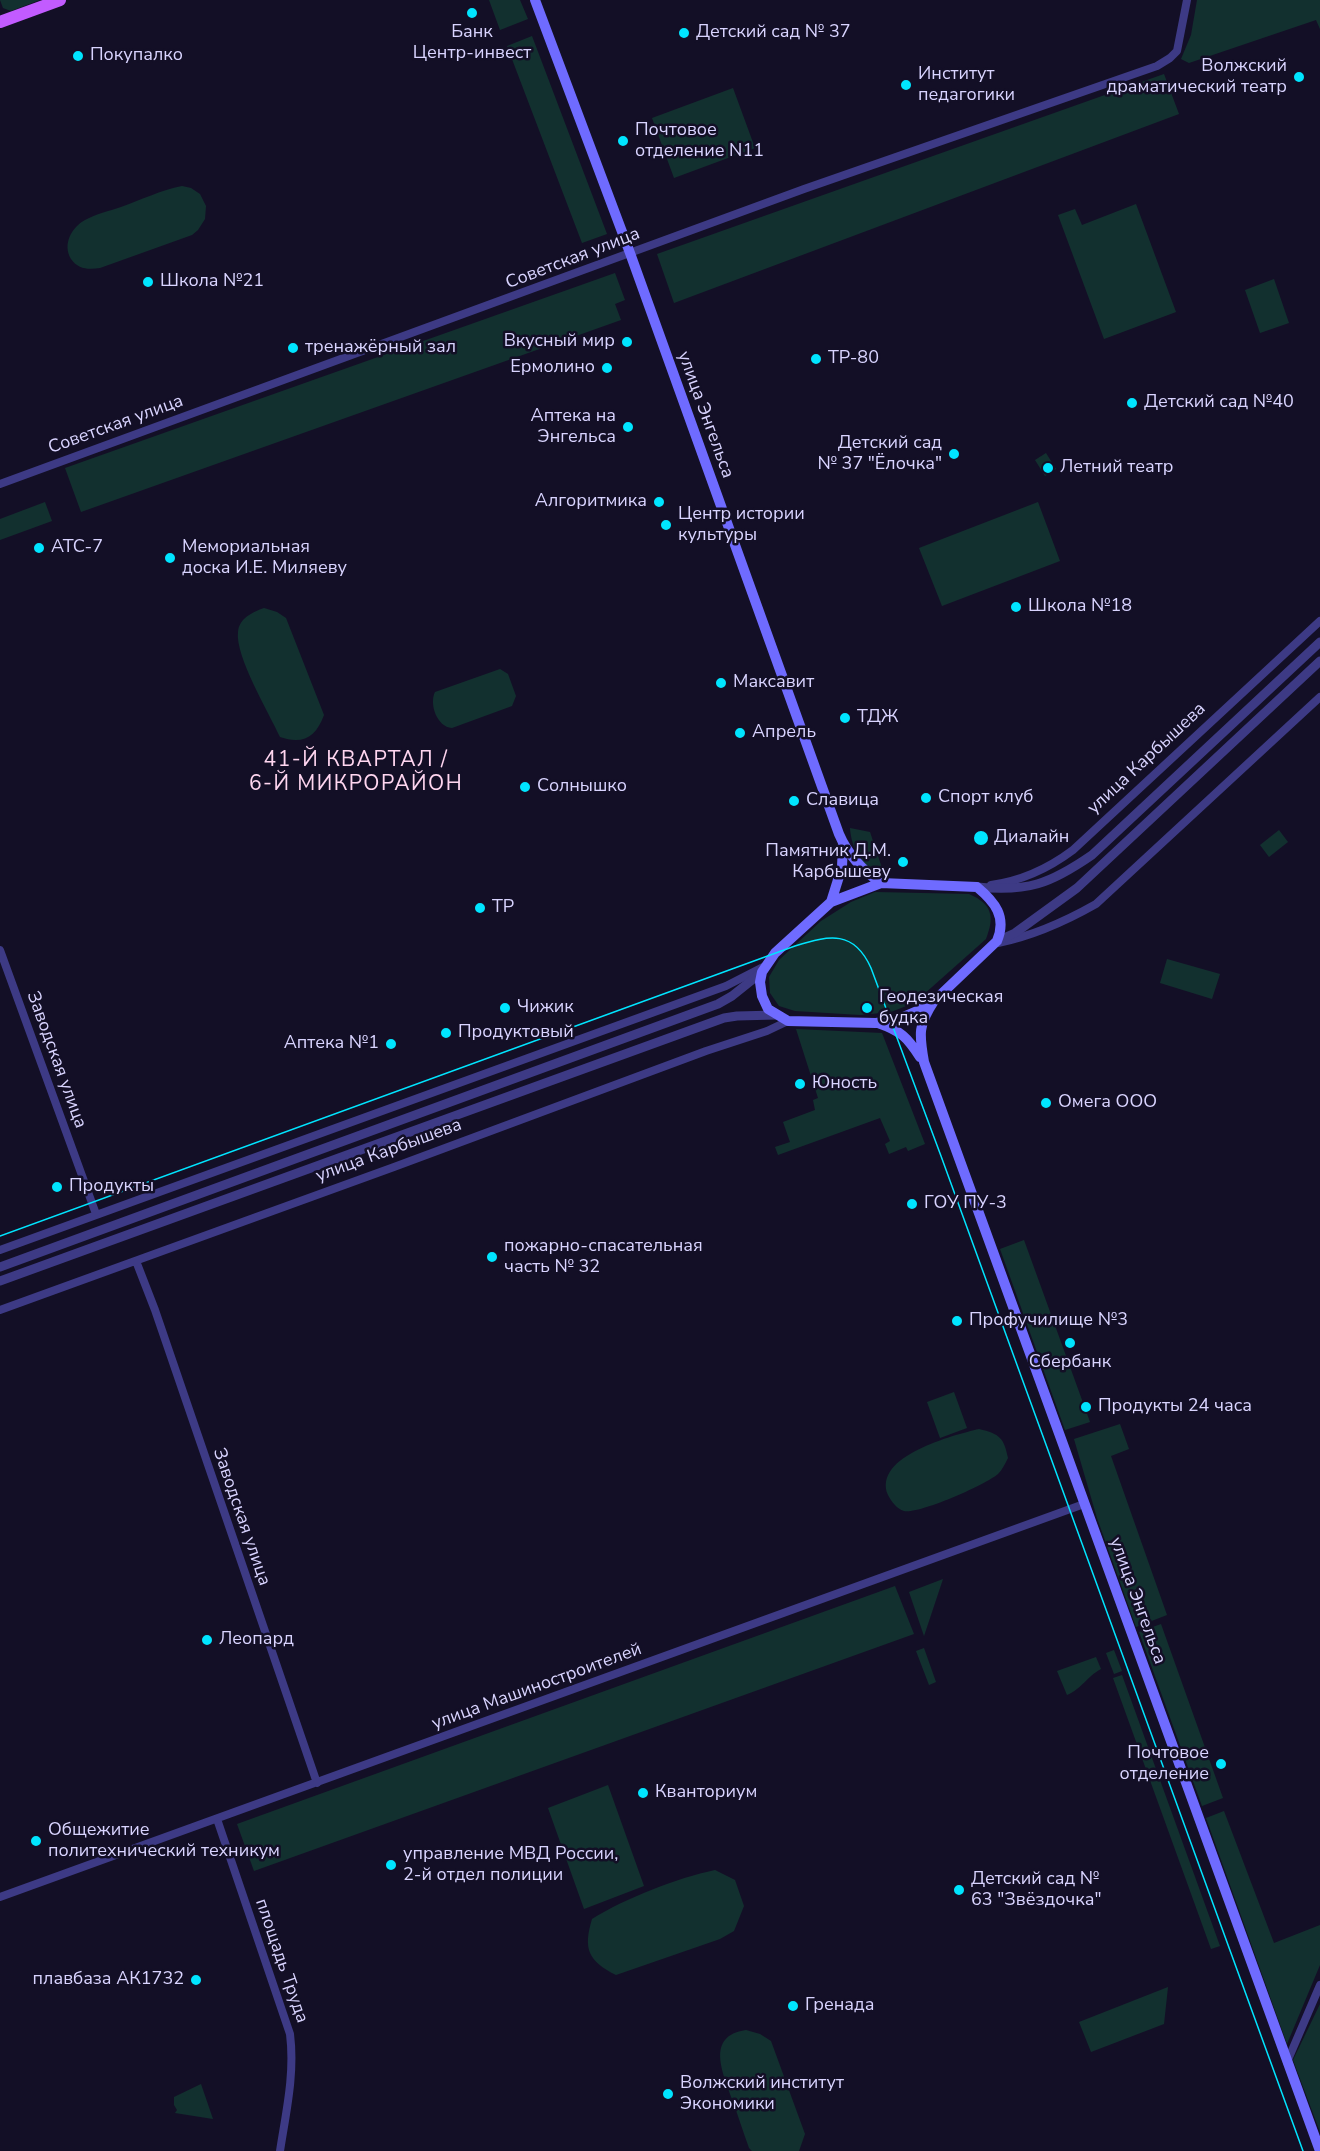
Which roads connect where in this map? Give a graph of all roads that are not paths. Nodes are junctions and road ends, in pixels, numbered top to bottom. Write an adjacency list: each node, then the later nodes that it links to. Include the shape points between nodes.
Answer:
1 (60, 0): 5 (main road)
2 (535, 0): 7 (main road, улица Энгельса)
3 (1187, 0): 7 (street, Советская улица, via 1177,51 1157,66)
4 (0, 10): 5 (main road)
5 (15, 17): 6 (main road)
6 (0, 22)
7 (630, 253): 8 (street, Советская улица); 13 (main road, улица Энгельса)
8 (0, 484)
9 (1320, 621): 15 (street, улица Карбышева, via 1055,864 1005,883)
10 (1320, 642): 15 (street, улица Карбышева, via 1092,855 1066,873 1039,884 1008,890)
11 (1320, 661): 17 (street, улица Карбышева, via 1077,888)
12 (1320, 697): 17 (street, via 1096,904 1016,940)
13 (843, 843): 14 (main road, улица Энгельса, via 854,860); 16 (main road, улица Энгельса, via 842,867)
14 (881, 883): 15 (main road, улица Карбышева); 16 (main road, улица Карбышева)
15 (977, 887): 17 (main road, via 997,906 1002,921)
16 (831, 902): 19 (main road, улица Карбышева)
17 (996, 943): 20 (main road, улица Карбышева)
18 (0, 950): 25 (street, Заводская улица)
19 (764, 968): 21 (main road, via 762,996); 25 (street, улица Карбышева, via 715,990); 28 (street, улица Карбышева, via 718,1004)
20 (934, 1001): 23 (main road, улица Карбышева, via 896,1020); 24 (main road, улица Энгельса, via 921,1026)
21 (776, 1015): 22 (main road, улица Карбышева); 29 (street, улица Карбышева, via 724,1018)
22 (788, 1021): 23 (main road, улица Карбышева); 27 (street, улица Карбышева)
23 (876, 1023): 24 (main road, улица Энгельса, via 903,1035)
24 (924, 1062): 31 (main road, улица Энгельса)
25 (96, 1215): 26 (street, улица Карбышева)
26 (0, 1250)
27 (136, 1261): 30 (street, улица Карбышева); 32 (street, Заводская улица)
28 (0, 1267)
29 (0, 1281)
30 (0, 1310)
31 (1084, 1504): 32 (street, улица Машиностроителей); 36 (main road, улица Энгельса)
32 (317, 1783): 33 (street, улица Машиностроителей)
33 (217, 1819): 34 (street, улица Машиностроителей); 37 (street, площадь Труда, via 290,2034 290,2095)
34 (0, 1897)
35 (1320, 1985): 36 (street)
36 (1287, 2062): 38 (main road, улица Энгельса)
37 (280, 2151)
38 (1320, 2151)

